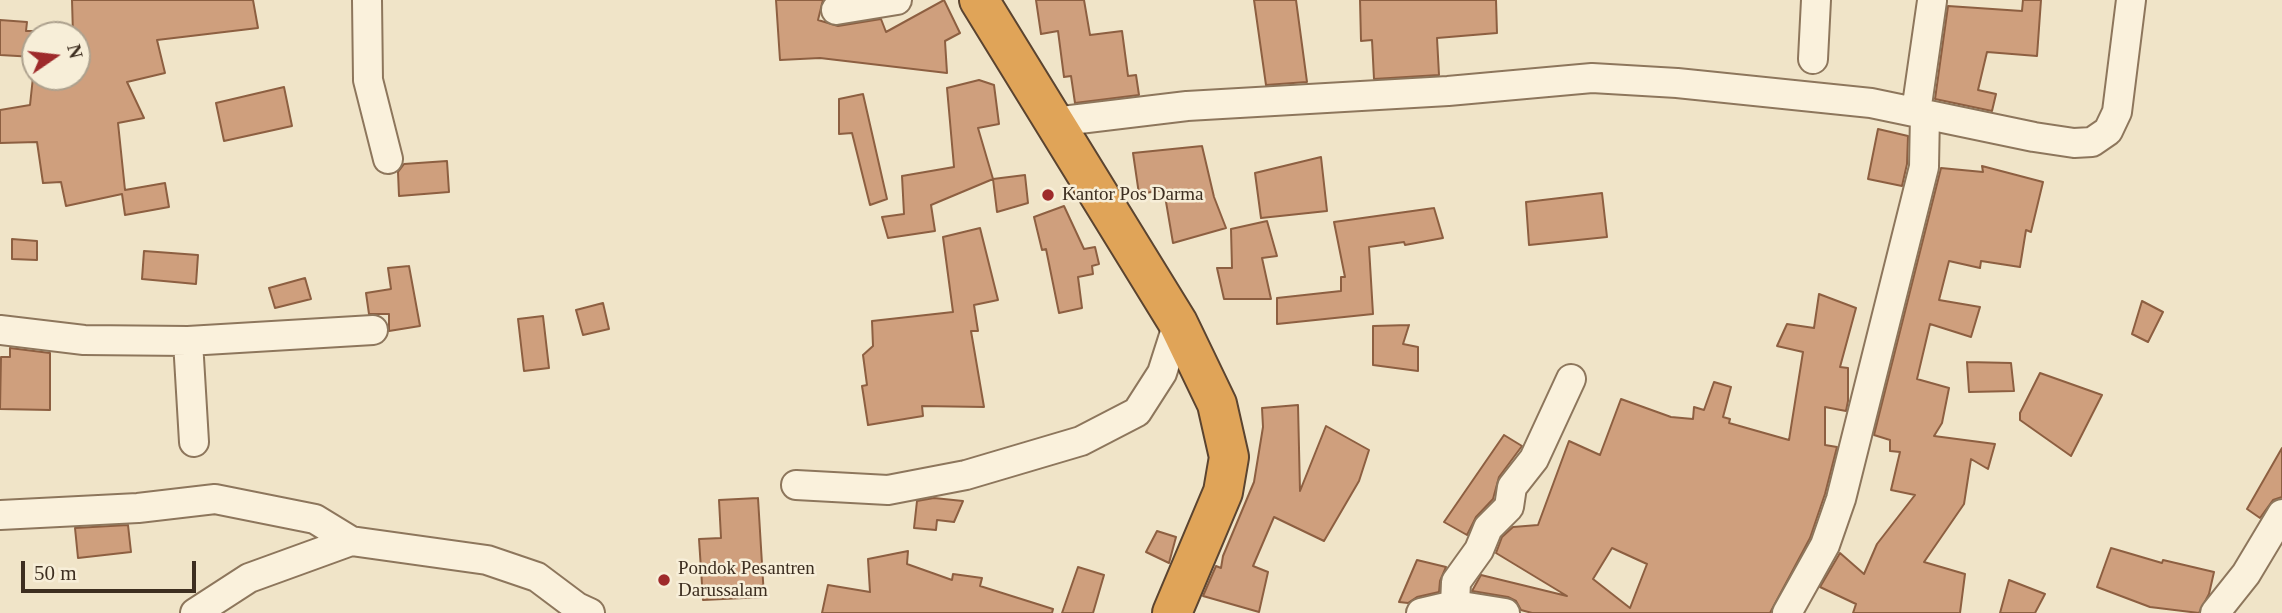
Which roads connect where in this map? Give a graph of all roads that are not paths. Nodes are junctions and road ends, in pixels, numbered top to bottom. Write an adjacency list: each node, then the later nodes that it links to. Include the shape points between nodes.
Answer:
1 (367, 0): 11 (street, via 368,80)
2 (897, 0): 7 (street)
3 (979, 0): 10 (highway)
4 (1816, 0): 8 (street)
5 (2131, 0): 9 (street, via 2118,112 2108,131 2092,142 2035,137)
6 (1932, 1): 9 (street)
7 (836, 10)
8 (1813, 59)
9 (1920, 113): 10 (street, via 1871,103 1592,78 1187,106); 28 (street, via 1924,167 1841,499 1825,545)
10 (1054, 122): 12 (highway)
11 (388, 159)
12 (1178, 323): 18 (street, via 1162,373 1137,412 1081,440 966,475 888,490); 25 (highway, via 1217,404 1229,457 1223,492)
13 (0, 330): 15 (street, via 84,340)
14 (373, 330): 15 (street)
15 (188, 341): 17 (street)
16 (1571, 379): 22 (street, via 1534,459 1512,487 1509,507 1488,528 1456,582)
17 (194, 442)
18 (796, 485)
19 (2282, 514): 29 (street)
20 (0, 515): 21 (street, via 215,499 315,519)
21 (351, 541): 23 (street, via 249,578); 24 (street, via 487,560 537,577)
22 (1455, 605): 26 (street); 27 (street)
23 (195, 613)
24 (590, 613)
25 (1172, 613)
26 (1422, 613)
27 (1505, 613)
28 (1787, 613)
29 (2215, 613)

